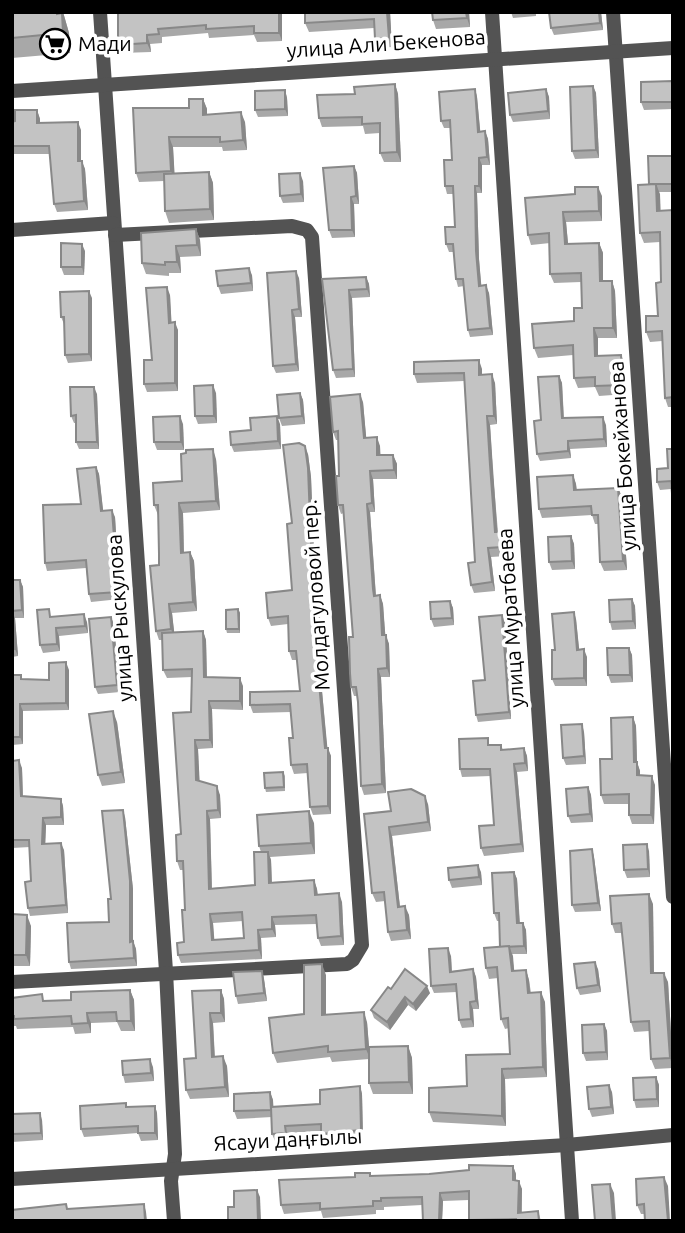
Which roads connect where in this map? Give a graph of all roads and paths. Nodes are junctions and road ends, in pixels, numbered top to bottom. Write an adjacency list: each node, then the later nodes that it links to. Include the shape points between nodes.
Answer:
1 (100, 12): 7 (street, улица Рыскулова)
2 (492, 12): 6 (street, улица Муратбаева)
3 (613, 12): 5 (street, улица Бокейханова)
4 (673, 48): 5 (street, улица Али Бекенова)
5 (616, 51): 6 (street, улица Али Бекенова); 11 (street, улица Бокейханова)
6 (495, 57): 7 (street, улица Али Бекенова); 15 (street, улица Муратбаева)
7 (103, 84): 8 (street, улица Али Бекенова); 9 (street, улица Рыскулова)
8 (12, 90)
9 (114, 229): 10 (street); 12 (street, улица Рыскулова); 12 (street, Молдагуловой пер., via 292,226 307,230 314,246 362,944 347,964)
10 (12, 230)
11 (673, 897)
12 (166, 971): 13 (street); 16 (street, улица Рыскулова)
13 (12, 982)
14 (673, 1135): 15 (street, Ясауи даңғылы)
15 (567, 1145): 16 (street, Ясауи даңғылы); 19 (street, улица Муратбаева)
16 (175, 1168): 17 (street, Ясауи даңғылы); 18 (street, улица Рыскулова, via 171,1181)
17 (12, 1179)
18 (174, 1221)
19 (572, 1221)

